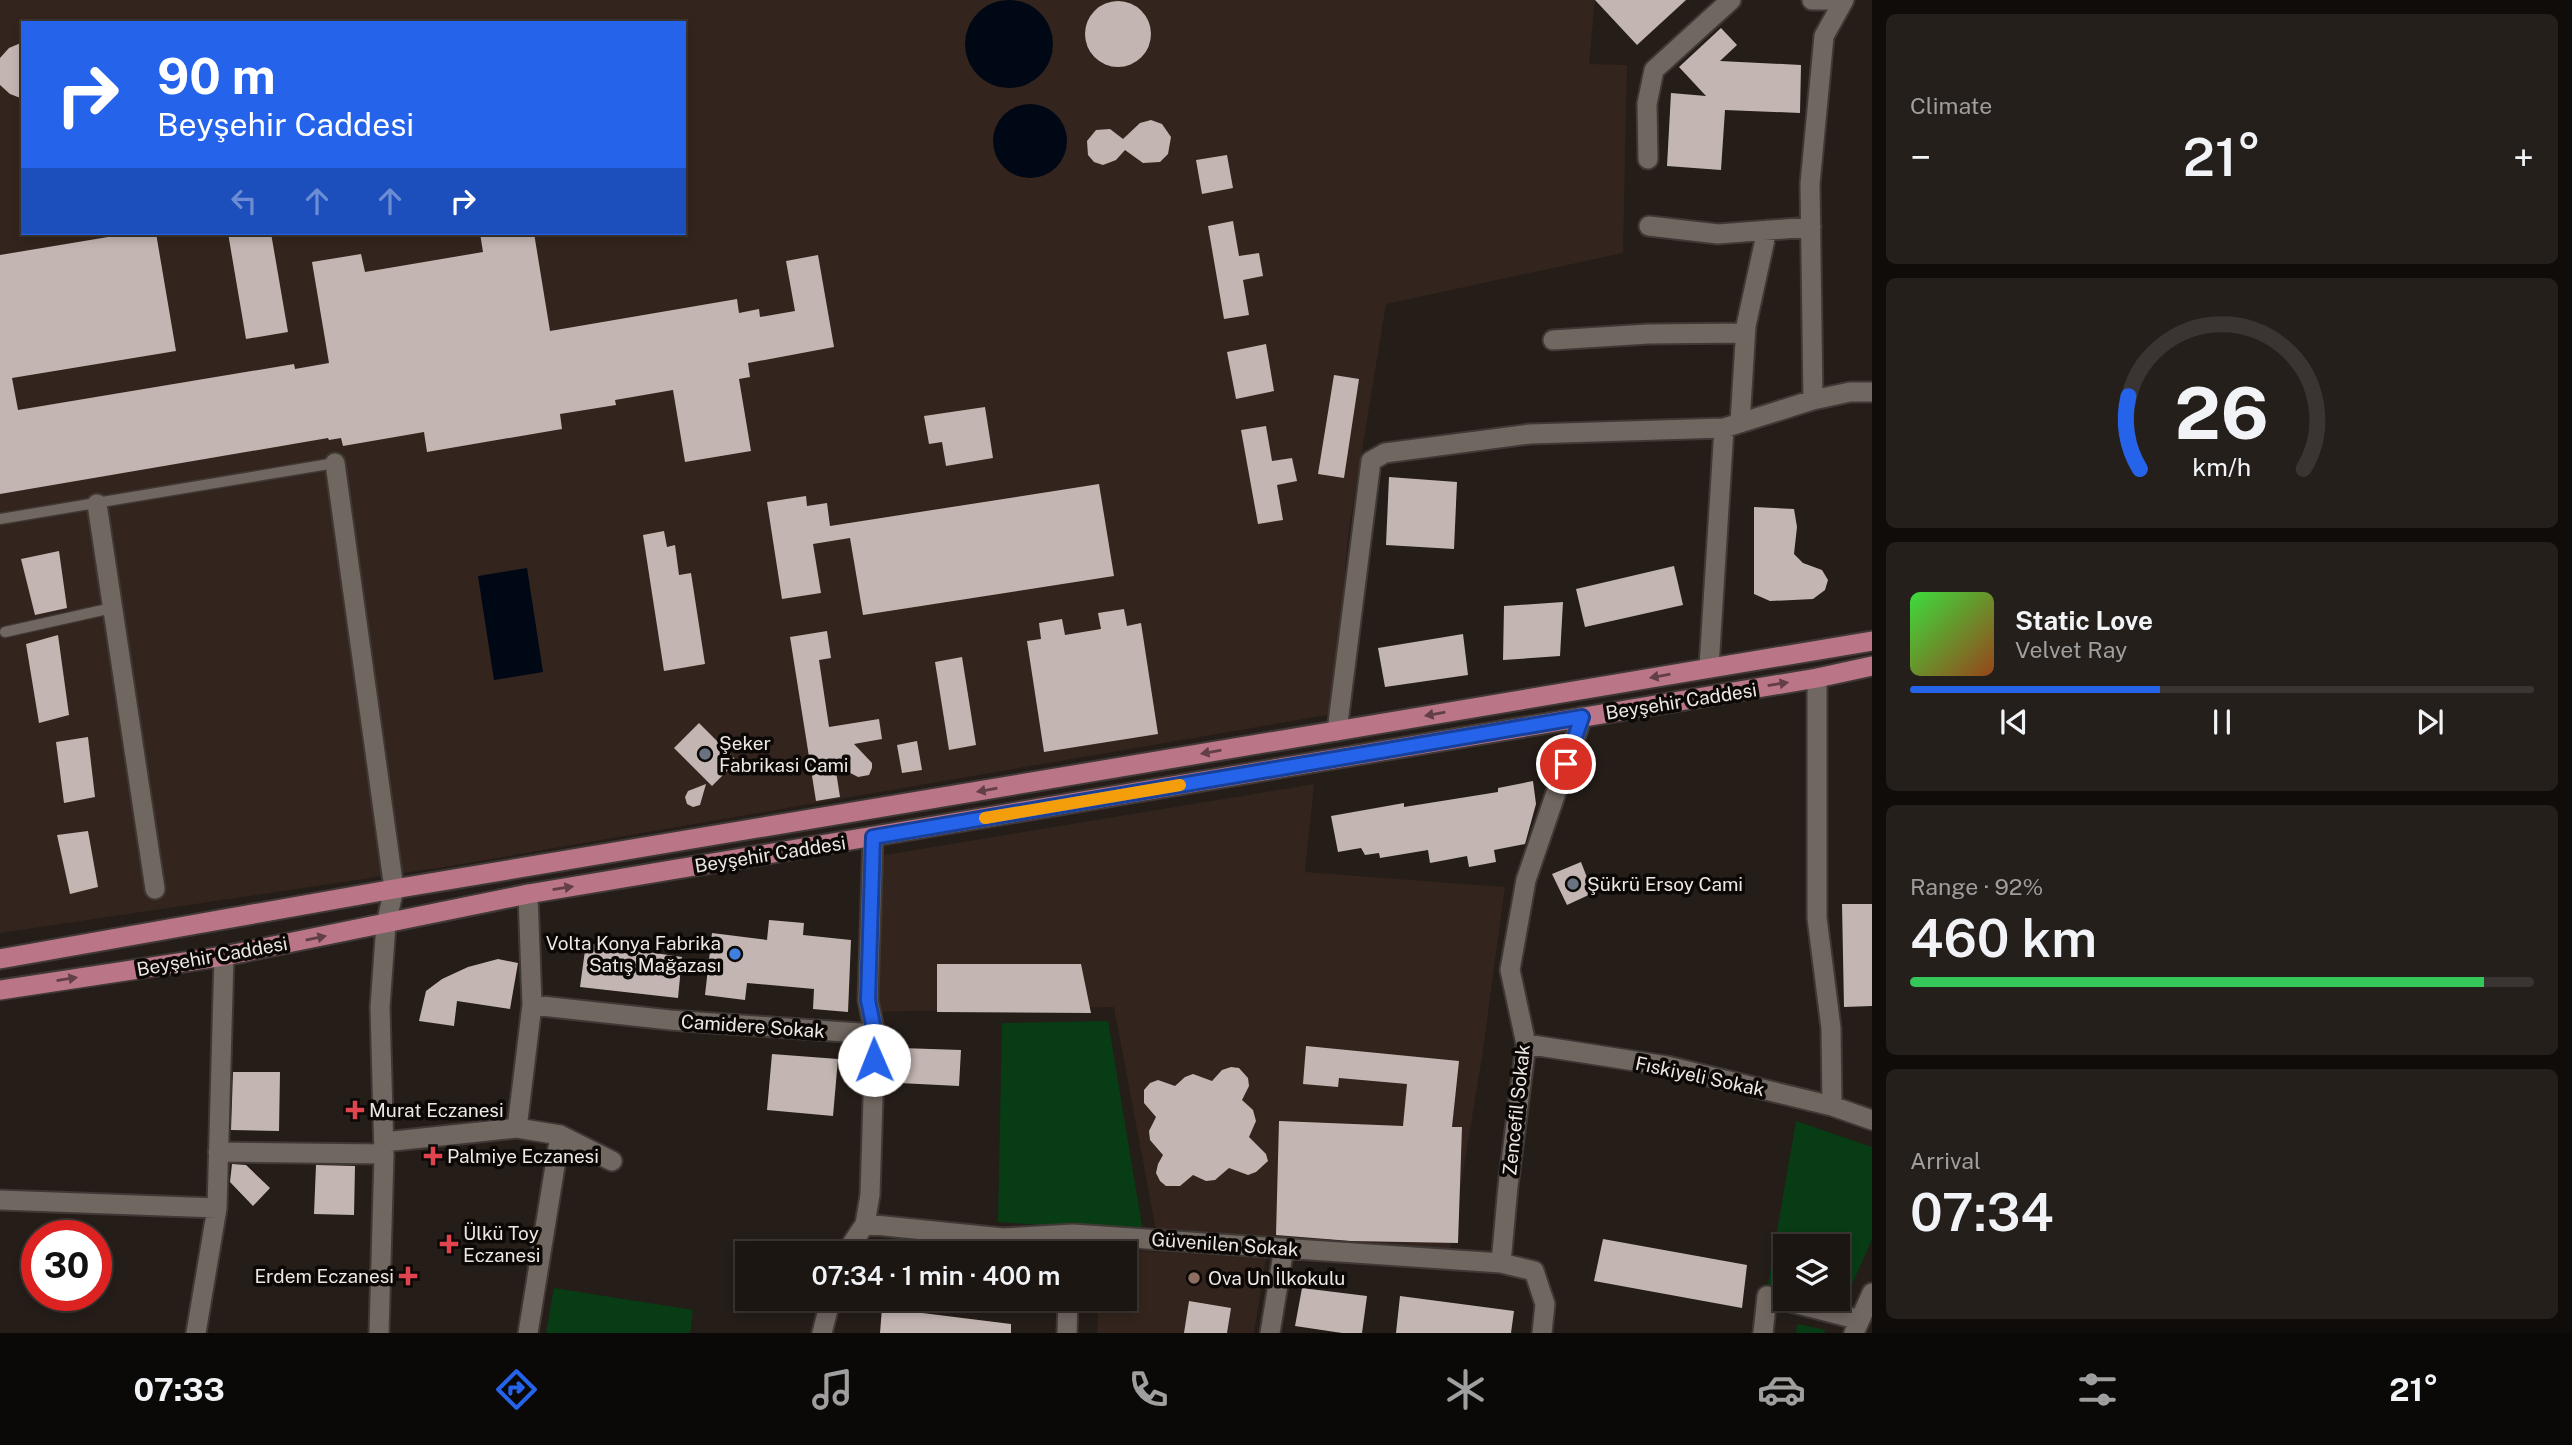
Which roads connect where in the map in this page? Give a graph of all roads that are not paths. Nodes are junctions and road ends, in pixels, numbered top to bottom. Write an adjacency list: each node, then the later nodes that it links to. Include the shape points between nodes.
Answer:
1 (1731, 0): 4 (street, via 1654,70 1647,104)
2 (1812, 0): 3 (street)
3 (1844, 0): 6 (street, via 1824,36 1810,184)
4 (1648, 159)
5 (1649, 226): 7 (street, via 1718,234)
6 (1811, 227): 7 (street); 11 (street)
7 (1767, 230): 8 (street)
8 (1745, 332): 9 (street); 12 (street)
9 (1553, 340)
10 (1872, 392): 11 (street)
11 (1813, 400): 12 (street)
12 (1732, 425): 20 (street); 23 (street, via 1530,434 1385,453 1371,461)
13 (335, 463): 14 (lane); 26 (street)
14 (97, 504): 15 (lane); 16 (street)
15 (0, 519)
16 (113, 608): 17 (lane); 25 (street)
17 (5, 632)
18 (1872, 641): 20 (main road, Beyşehir Caddesi)
19 (1872, 666): 21 (main road, Beyşehir Caddesi)
20 (1709, 667): 23 (main road, Beyşehir Caddesi, one-way to 23)
21 (1817, 678): 22 (main road, Beyşehir Caddesi, one-way to 21); 35 (street, via 1817,918 1830,1028)
22 (1582, 717): 24 (main road, Beyşehir Caddesi); 34 (street, Zencefil Sokak, via 1521,902 1510,970)
23 (1337, 731): 26 (main road, Beyşehir Caddesi, one-way to 26)
24 (873, 837): 27 (main road, Beyşehir Caddesi, one-way to 24); 33 (street, via 868,1000)
25 (155, 889)
26 (394, 889): 28 (street); 30 (main road, Beyşehir Caddesi)
27 (528, 894): 28 (main road, Beyşehir Caddesi); 32 (street)
28 (386, 924): 29 (main road, Beyşehir Caddesi, one-way to 28); 39 (street, via 380,1007)
29 (224, 956): 31 (main road, Beyşehir Caddesi, one-way to 29); 40 (street)
30 (0, 959)
31 (0, 990)
32 (532, 1006): 33 (street, Camidere Sokak); 37 (street)
33 (875, 1034): 44 (street)
34 (1526, 1044): 35 (street, Fıskiyeli Sokak, via 1667,1066); 49 (street, Zencefil Sokak)
35 (1832, 1107): 36 (street, Fıskiyeli Sokak)
36 (1872, 1120)
37 (517, 1128): 38 (street); 39 (street)
38 (560, 1135): 41 (street); 56 (street)
39 (384, 1148): 40 (street); 55 (street)
40 (218, 1152): 43 (street)
41 (612, 1161)
42 (0, 1200): 43 (street)
43 (217, 1208): 54 (street)
44 (865, 1224): 45 (street); 46 (street, Güvenilen Sokak)
45 (854, 1241)
46 (1038, 1241)
47 (1137, 1245): 48 (street, Güvenilen Sokak)
48 (1284, 1248): 49 (street, Güvenilen Sokak); 59 (street)
49 (1502, 1263): 60 (street, Güvenilen Sokak, via 1535,1271 1545,1304)
50 (1872, 1293): 53 (street)
51 (828, 1311): 57 (street)
52 (1067, 1311): 58 (street)
53 (1857, 1327): 61 (street, via 1768,1296)
54 (196, 1333)
55 (379, 1333)
56 (528, 1333)
57 (822, 1333)
58 (1066, 1333)
59 (1270, 1333)
60 (1542, 1333)
61 (1763, 1333)

